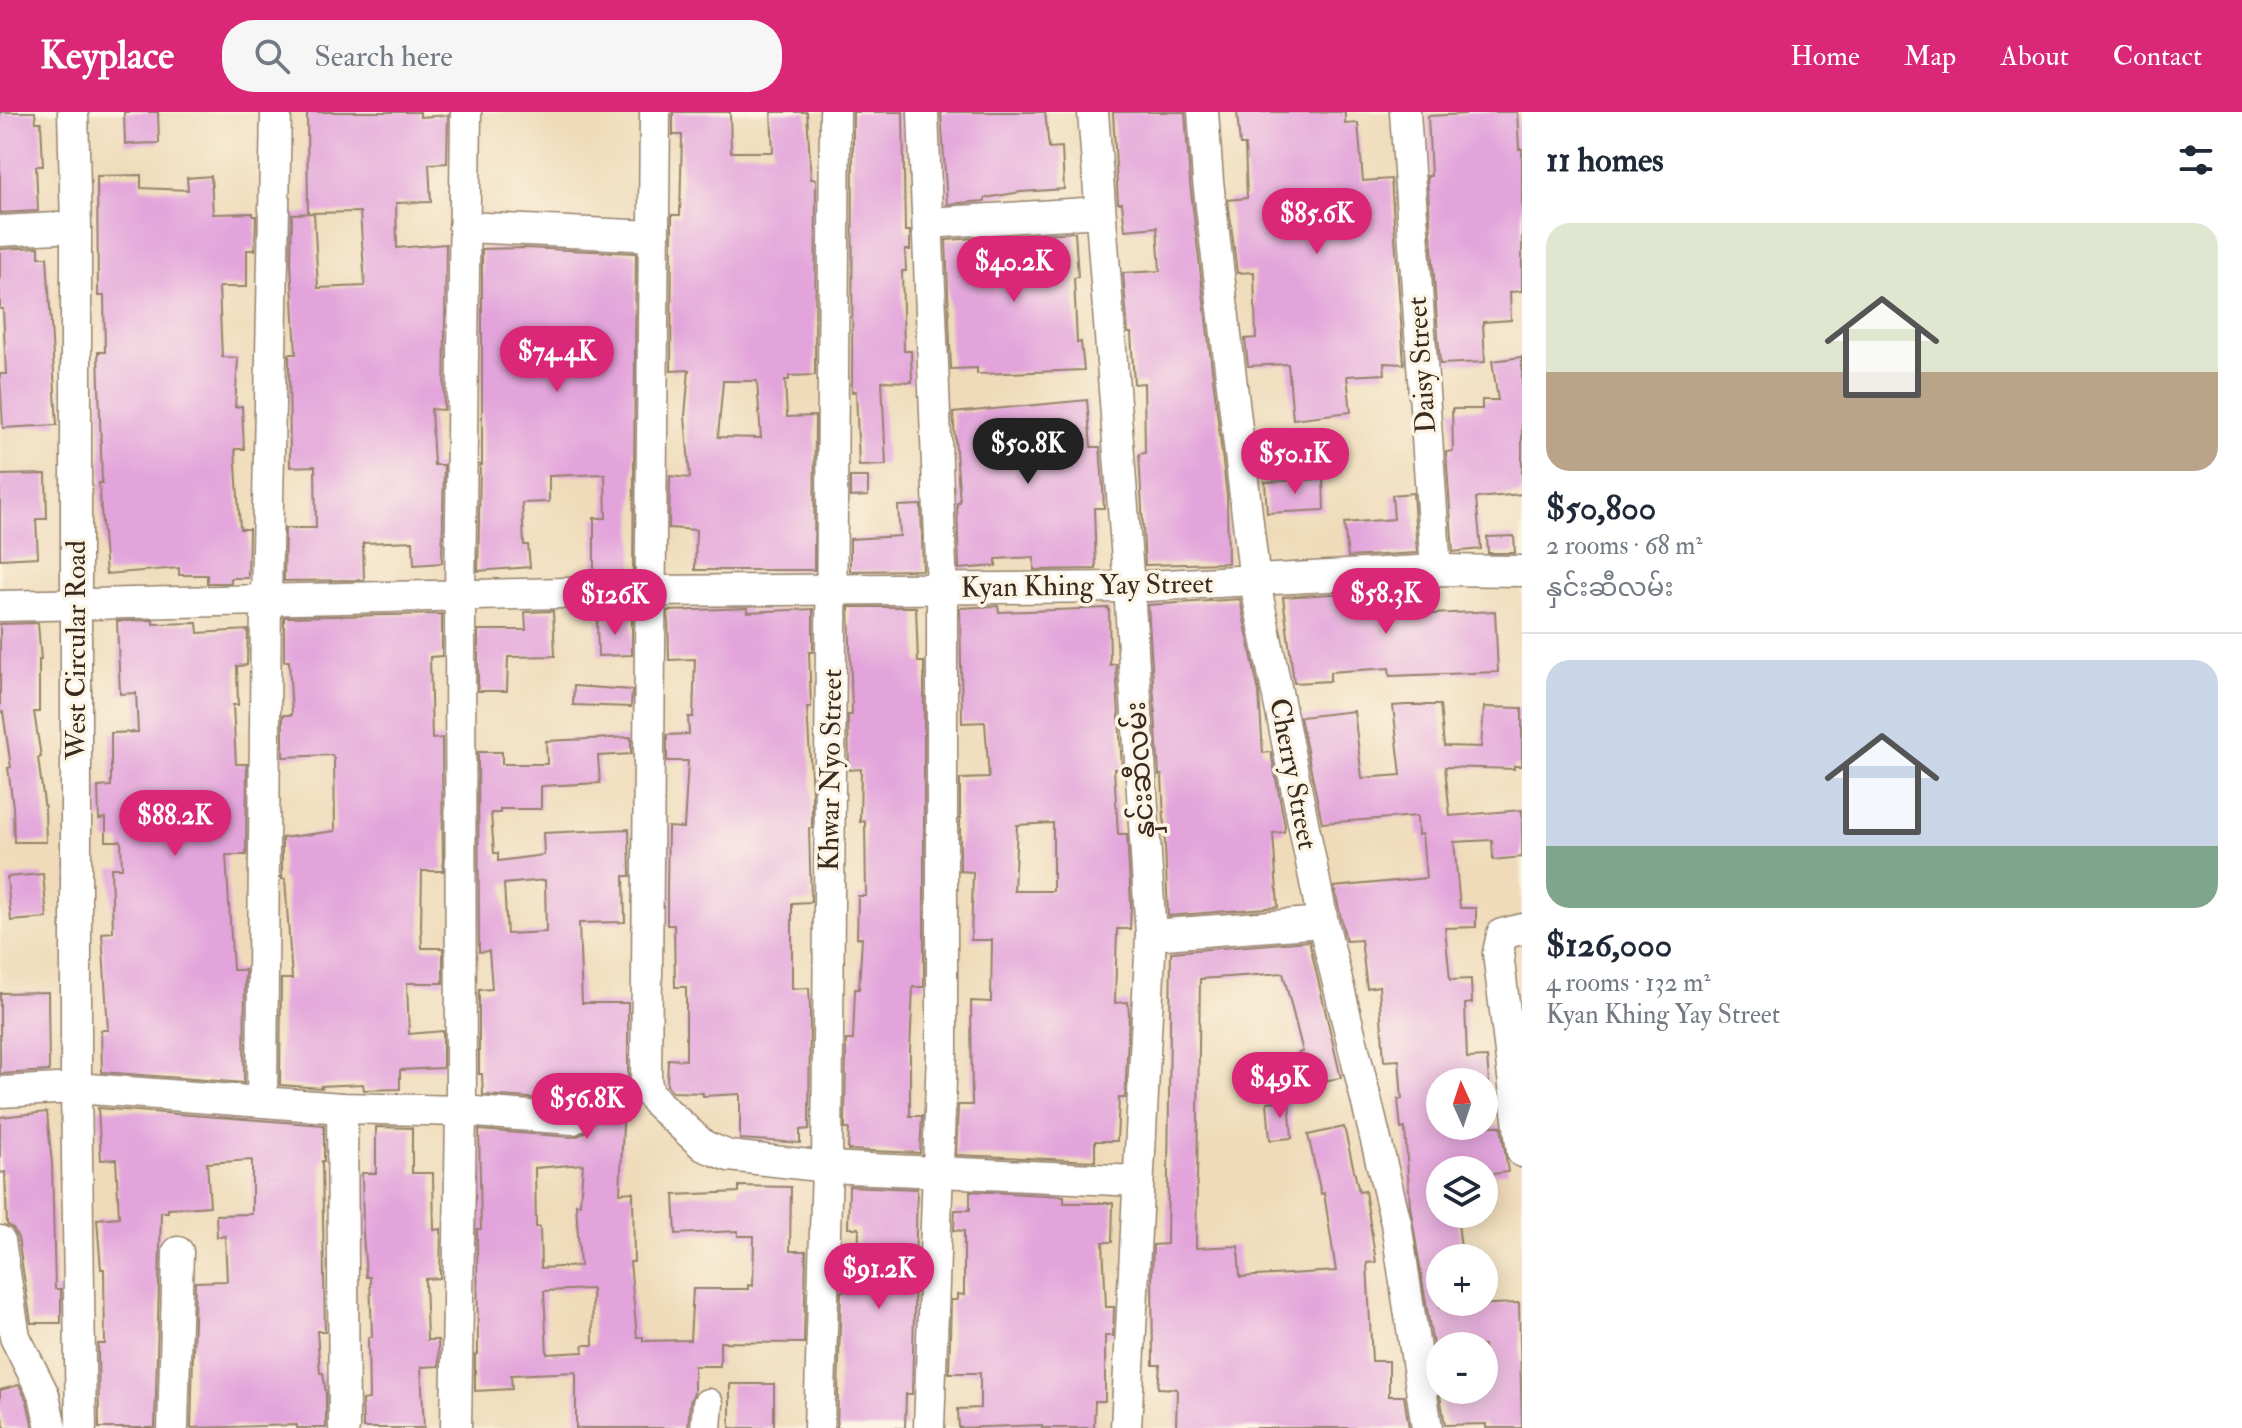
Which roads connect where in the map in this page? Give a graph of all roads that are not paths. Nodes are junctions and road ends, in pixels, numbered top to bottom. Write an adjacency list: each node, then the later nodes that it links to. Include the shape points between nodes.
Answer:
1 (73, 112): 12 (street, West Circular Road)
2 (276, 112): 24 (street)
3 (466, 112): 13 (street)
4 (655, 112): 15 (street)
5 (835, 112): 22 (street, Khwar Nyo Street)
6 (923, 112): 11 (street)
7 (1093, 112): 10 (street, နှင်းဆီလမ်း)
8 (1203, 112): 18 (street, Cherry Street)
9 (1405, 112): 16 (street, Daisy Street)
10 (1100, 212): 11 (street); 19 (street, နှင်းဆီလမ်း)
11 (928, 223): 20 (street)
12 (76, 227): 14 (street); 25 (street, West Circular Road)
13 (464, 227): 15 (street); 23 (street)
14 (0, 231)
15 (654, 236): 21 (street)
16 (1436, 570): 17 (street, Kyan Khing Yay Street); 18 (street, Kyan Khing Yay Street)
17 (1522, 571)
18 (1255, 582): 19 (street, Kyan Khing Yay Street); 27 (street, Cherry Street)
19 (1129, 587): 20 (street, Kyan Khing Yay Street); 29 (street, နှင်းဆီလမ်း)
20 (942, 590): 22 (street, Kyan Khing Yay Street); 39 (street, via 944,898)
21 (651, 591): 22 (street, Kyan Khing Yay Street); 23 (street, Kyan Khing Yay Street); 38 (street, via 648,1091 704,1146 729,1156)
22 (833, 591): 38 (street, Khwar Nyo Street)
23 (460, 596): 24 (street, Kyan Khing Yay Street); 35 (street)
24 (266, 598): 25 (street, Kyan Khing Yay Street); 33 (street)
25 (76, 603): 26 (street, Kyan Khing Yay Street); 31 (street, West Circular Road)
26 (0, 606)
27 (1323, 922): 29 (street); 51 (street, Cherry Street, via 1396,1223)
28 (1522, 929): 30 (street, via 1502,934 1498,953)
29 (1151, 935): 40 (street, နှင်းဆီလမ်း)
30 (1516, 1050): 37 (street)
31 (76, 1088): 32 (street); 33 (street); 44 (street, West Circular Road)
32 (0, 1092)
33 (262, 1101): 34 (street)
34 (342, 1108): 35 (street); 46 (street)
35 (461, 1111): 36 (street); 47 (street)
36 (573, 1119)
37 (1522, 1152)
38 (827, 1167): 39 (street); 48 (street, Khwar Nyo Street)
39 (937, 1171): 40 (street); 49 (street)
40 (1138, 1181): 50 (street, နှင်းဆီလမ်း)
41 (0, 1241): 43 (street, via 15,1337 44,1395)
42 (178, 1252): 45 (street)
43 (51, 1428)
44 (81, 1428)
45 (173, 1428)
46 (344, 1428)
47 (456, 1428)
48 (819, 1428)
49 (929, 1428)
50 (1126, 1428)
51 (1427, 1428)

